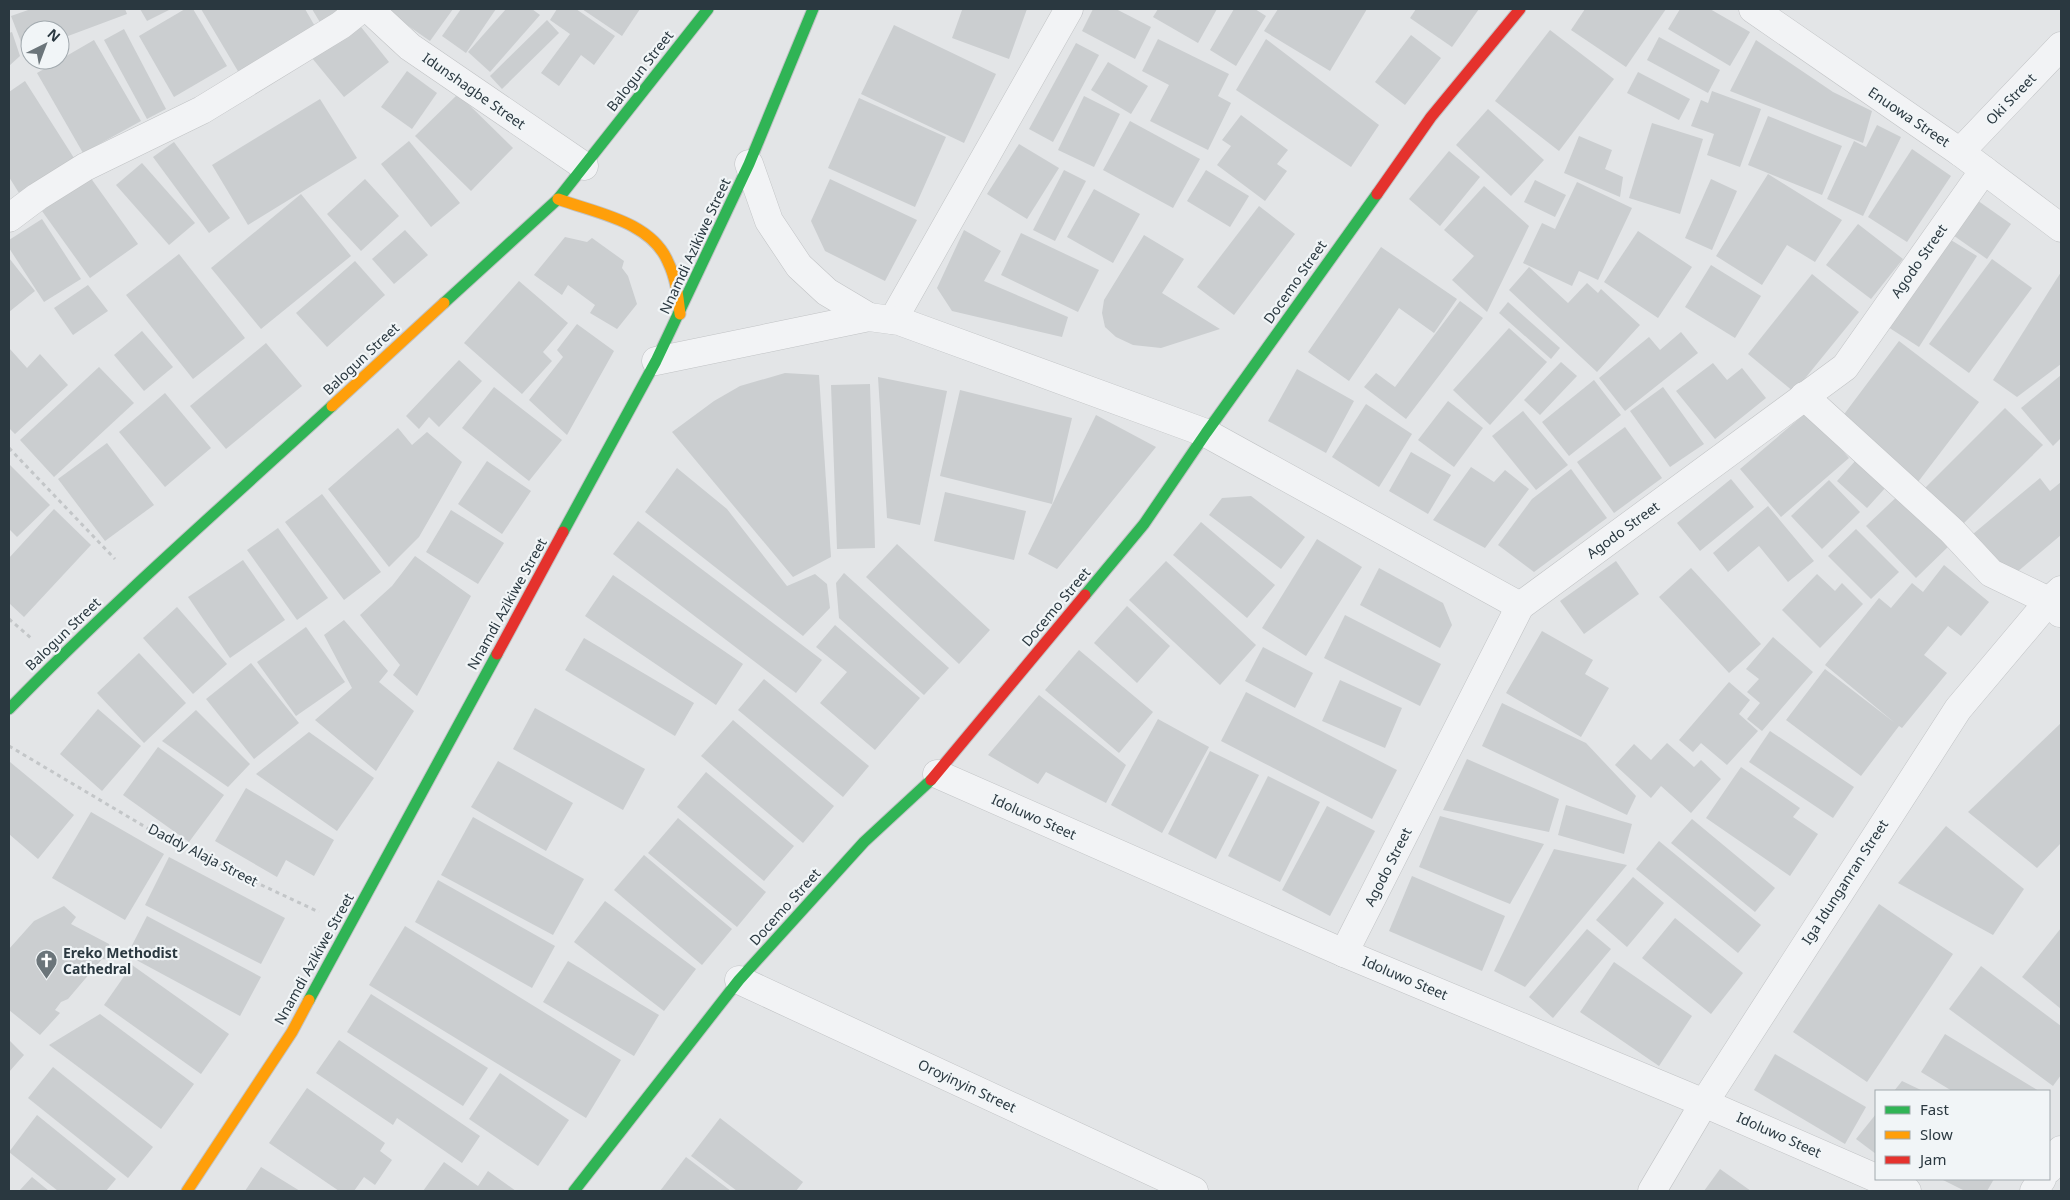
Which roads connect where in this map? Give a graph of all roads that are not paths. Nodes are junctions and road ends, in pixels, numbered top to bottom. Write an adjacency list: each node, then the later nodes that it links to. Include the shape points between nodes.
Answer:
1 (361, 9): 14 (street, via 202,110 85,167)
2 (369, 9): 11 (street, Idunshagbe Street, via 410,47)
3 (708, 9): 11 (main road, Balogun Street)
4 (813, 9): 10 (main road, Nnamdi Azikiwe Street)
5 (1069, 9): 17 (street)
6 (1520, 9): 20 (main road, Docemo Street, via 1431,118)
7 (1753, 9): 9 (street, Enuowa Street)
8 (2061, 46): 9 (street, Oki Street)
9 (1960, 152): 12 (street, Enuowa Street)
10 (750, 164): 16 (main road, Nnamdi Azikiwe Street); 17 (street, via 769,221 799,266 827,292)
11 (584, 166): 13 (main road, Balogun Street)
12 (1984, 170): 15 (street, Enuowa Street); 19 (street, Agodo Street, via 1845,367)
13 (558, 198): 16 (main road, via 590,211 614,216 651,237 665,252 673,268); 23 (main road, Balogun Street, via 56,660)
14 (9, 218)
15 (2061, 228)
16 (680, 314): 18 (main road, Nnamdi Azikiwe Street)
17 (881, 318): 18 (street); 20 (street)
18 (656, 361): 33 (main road, Nnamdi Azikiwe Street, via 292,1032)
19 (1804, 396): 21 (street, via 1952,531 1991,573); 22 (street, Agodo Street)
20 (1206, 432): 22 (street); 24 (main road, Docemo Street, via 1144,524)
21 (2057, 602): 27 (street, Iga Idunganran Street, via 1958,709)
22 (1520, 606): 25 (street, Agodo Street)
23 (9, 709)
24 (937, 774): 25 (street, Idoluwo Steet); 26 (main road, Docemo Street, via 864,842)
25 (1344, 953): 27 (street, Idoluwo Steet)
26 (739, 980): 34 (main road, Docemo Street); 35 (street, Oroyinyin Street)
27 (1704, 1103): 30 (street, Idoluwo Steet); 36 (street, Iga Idunganran Street)
28 (2061, 1150): 29 (street)
29 (2050, 1167)
30 (1875, 1177)
31 (1882, 1180): 37 (street, Idoluwo Steet)
32 (2041, 1180): 38 (street)
33 (187, 1191)
34 (574, 1191)
35 (1194, 1191)
36 (1652, 1191)
37 (1907, 1191)
38 (2034, 1191)

